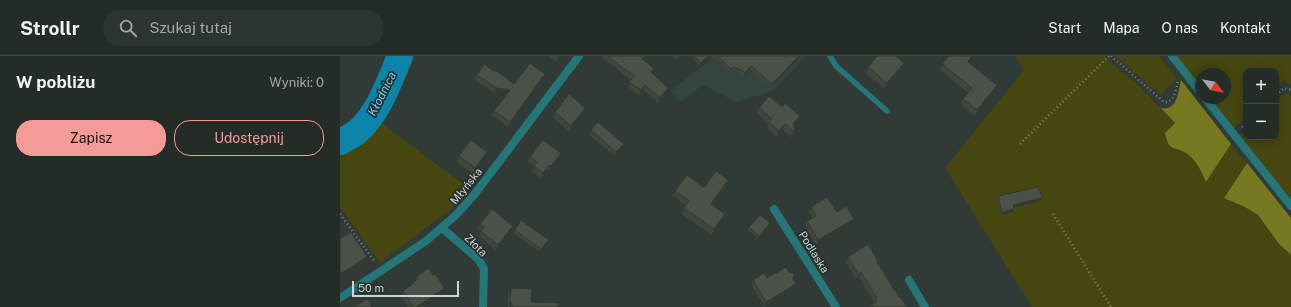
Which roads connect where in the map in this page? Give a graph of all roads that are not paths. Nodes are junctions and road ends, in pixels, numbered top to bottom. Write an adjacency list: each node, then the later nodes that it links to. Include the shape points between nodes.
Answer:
1 (579, 56): 9 (street, Młyńska, via 474,196)
2 (830, 56): 6 (lane, via 836,66)
3 (1172, 56): 4 (street)
4 (1195, 85)
5 (1210, 104): 7 (street)
6 (887, 111)
7 (1291, 206)
8 (774, 209): 13 (street, Podlaska)
9 (442, 228): 11 (street, Młyńska); 12 (street, Złota, via 478,260 484,269)
10 (909, 280): 14 (street)
11 (340, 298)
12 (483, 307)
13 (836, 307)
14 (925, 307)

